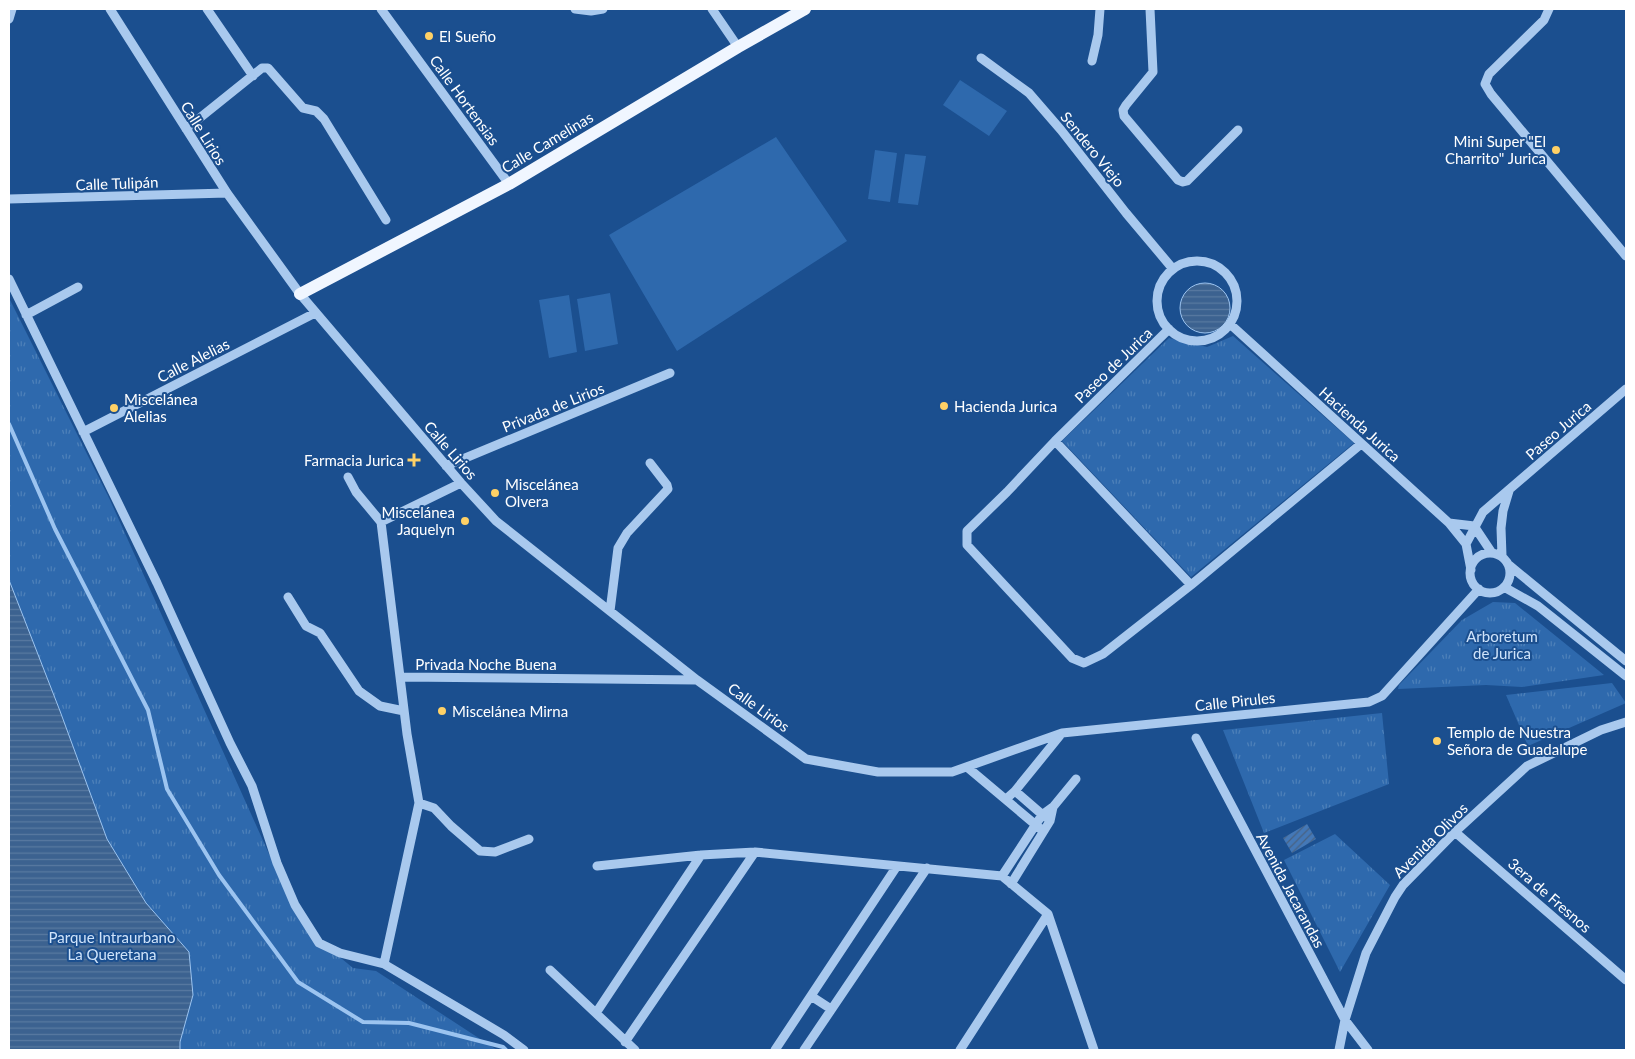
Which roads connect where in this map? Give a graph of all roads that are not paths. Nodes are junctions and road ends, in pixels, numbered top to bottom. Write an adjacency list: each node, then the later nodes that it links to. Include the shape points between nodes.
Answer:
1 (12, 9): 12 (street)
2 (111, 9): 17 (street, Calle Lirios)
3 (207, 9): 16 (street)
4 (381, 9): 19 (street, Calle Hortensias)
5 (575, 9): 6 (street)
6 (603, 9)
7 (712, 9): 13 (street)
8 (805, 9): 13 (main road, Calle Camelinas)
9 (1100, 9): 15 (street)
10 (1150, 9): 18 (street, via 1153,72 1126,105 1124,116 1183,182)
11 (1548, 9): 23 (street, via 1544,20 1489,74 1485,84)
12 (9, 19)
13 (738, 47): 19 (main road, Calle Camelinas)
14 (981, 58): 24 (street, Sendero Viejo, via 1029,94)
15 (1092, 61)
16 (253, 76): 17 (street); 22 (street, via 262,68 268,68 303,108 316,111 324,119)
17 (186, 129): 20 (street, Calle Lirios)
18 (1238, 130)
19 (509, 184): 27 (main road, Calle Camelinas)
20 (227, 193): 21 (street, Calle Tulipán); 27 (street, Calle Lirios)
21 (9, 199)
22 (386, 220)
23 (1626, 256)
24 (1173, 269): 30 (street, via 1183,263 1205,262 1228,274 1237,303); 31 (street, Paseo de Jurica, via 1159,287 1157,298 1158,310)
25 (9, 279): 29 (street)
26 (78, 287): 29 (street)
27 (300, 294): 28 (street, Calle Lirios)
28 (315, 313): 34 (street, Calle Alelias); 38 (street, Calle Lirios)
29 (26, 315): 34 (street)
30 (1230, 324): 31 (street, Paseo de Jurica, via 1222,333 1200,341 1178,336); 36 (street, Hacienda Jurica)
31 (1169, 329): 35 (street, Paseo de Jurica)
32 (670, 373): 38 (street, Privada de Lirios)
33 (1626, 389): 41 (street, Paseo Jurica)
34 (84, 432): 84 (street, via 252,786 277,863 295,905 319,943 340,953)
35 (1055, 441): 50 (street); 50 (street, Paseo de Jurica, via 967,531 967,545 1072,658 1084,663 1103,654)
36 (1361, 444): 43 (street, Hacienda Jurica); 50 (street, Paseo de Jurica)
37 (650, 463): 54 (street, via 668,489 627,533 618,548)
38 (446, 466): 40 (street, Calle Lirios)
39 (348, 477): 42 (street)
40 (461, 483): 42 (street); 54 (street, Calle Lirios, via 496,520)
41 (1509, 491): 44 (street, Paseo Jurica, via 1483,512); 47 (street, via 1501,528)
42 (381, 522): 57 (street, Privada Noche Buena)
43 (1449, 523): 44 (street); 45 (street, Hacienda Jurica)
44 (1474, 526): 45 (street, Paseo Jurica); 46 (street)
45 (1466, 544): 49 (street)
46 (1492, 553): 47 (street); 49 (street, via 1478,557)
47 (1502, 556): 48 (street)
48 (1509, 565): 51 (street, via 1510,577); 55 (street)
49 (1471, 570): 52 (street, via 1471,577)
50 (1191, 585)
51 (1504, 587): 52 (street, via 1496,592); 56 (street, via 1538,606)
52 (1479, 589): 61 (street, Calle Pirules, via 1382,696 1369,702)
53 (288, 598): 59 (street, via 306,626 320,633 359,691 380,706)
54 (610, 611): 58 (street, Calle Lirios)
55 (1626, 661)
56 (1626, 676)
57 (400, 678): 58 (street, Privada Noche Buena); 59 (street)
58 (697, 680): 64 (street, Calle Lirios, via 806,759 878,772)
59 (404, 711): 68 (street)
60 (1626, 722): 74 (street, Avenida Olivos, via 1601,730 1527,766)
61 (1062, 733): 63 (street, Calle Pirules); 66 (street)
62 (1196, 738): 90 (street, Avenida Jacarandas)
63 (967, 766): 64 (street, Calle Pirules); 67 (street)
64 (952, 772)
65 (1076, 779): 69 (street)
66 (1015, 791): 67 (street); 70 (street)
67 (1006, 800): 72 (street)
68 (419, 803): 75 (street, via 434,808 480,851 494,852); 84 (street)
69 (1053, 807): 70 (street); 71 (street)
70 (1042, 814): 71 (street); 72 (street)
71 (1050, 821): 73 (street)
72 (1035, 824): 73 (street); 81 (street)
73 (1043, 831): 82 (street)
74 (1455, 832): 86 (street, 3era de Fresnos); 90 (street, Avenida Olivos, via 1395,897 1366,953)
75 (529, 839)
76 (755, 852): 77 (street); 79 (street); 91 (street)
77 (701, 855): 78 (street); 89 (street)
78 (597, 866)
79 (897, 866): 80 (street); 87 (street)
80 (927, 868): 81 (street); 88 (street)
81 (1002, 876): 82 (street)
82 (1011, 884): 83 (street)
83 (1048, 914): 96 (street); 97 (street)
84 (384, 964): 92 (street)
85 (550, 970): 89 (street)
86 (1626, 980)
87 (811, 996): 88 (street); 94 (street)
88 (831, 1009): 95 (street)
89 (596, 1013): 91 (street)
90 (1344, 1020): 98 (street, Avenida Olivos); 99 (street, Avenida Jacarandas)
91 (625, 1042): 93 (street)
92 (524, 1050)
93 (635, 1050)
94 (775, 1050)
95 (804, 1050)
96 (960, 1050)
97 (1094, 1050)
98 (1339, 1050)
99 (1368, 1050)

